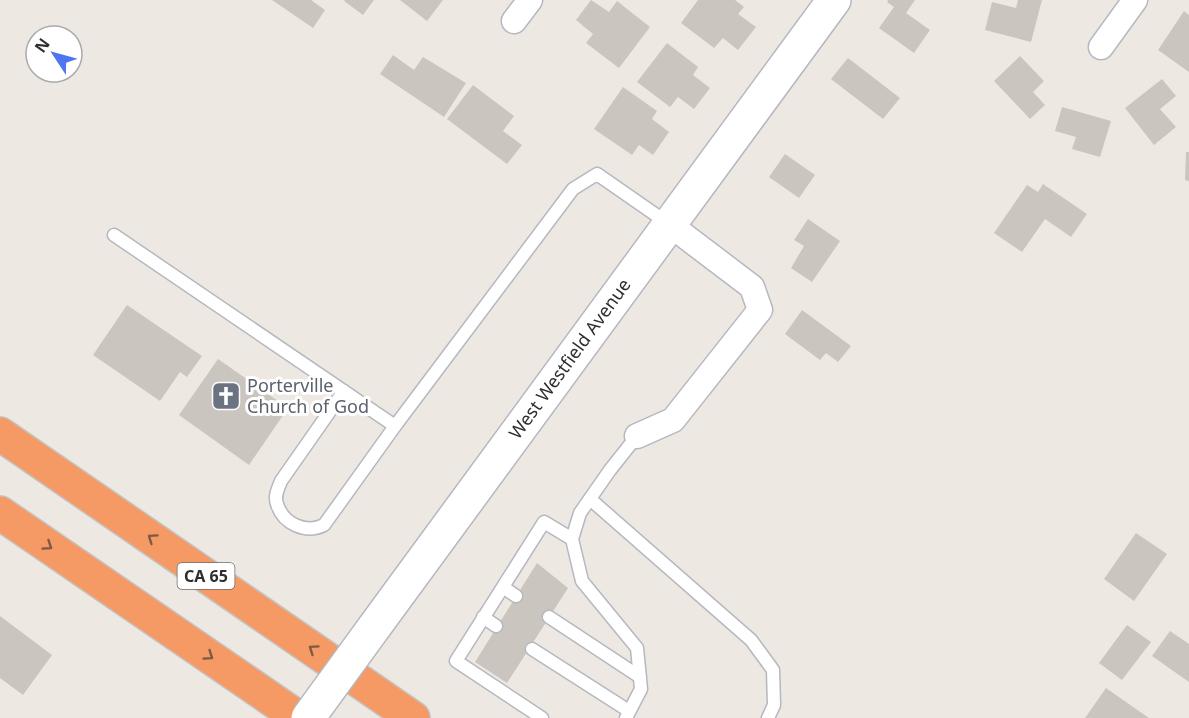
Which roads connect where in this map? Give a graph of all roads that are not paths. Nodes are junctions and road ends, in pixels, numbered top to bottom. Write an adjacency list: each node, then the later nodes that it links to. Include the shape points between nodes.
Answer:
1 (530, 0): 4 (street)
2 (1135, 0): 5 (street)
3 (824, 4): 6 (street, West Westfield Avenue)
4 (514, 21)
5 (1101, 47)
6 (669, 224): 9 (lane, via 597,174 573,189); 11 (street, via 752,287 760,310 673,420); 24 (street, West Westfield Avenue, bridge)
7 (114, 235): 8 (lane)
8 (344, 391): 9 (lane); 9 (lane, via 276,493 281,513 297,526 308,530 324,525)
9 (395, 426)
10 (0, 434): 25 (highway, CA 65, one-way to 10)
11 (637, 436): 12 (lane)
12 (590, 499): 14 (lane, via 580,513); 27 (lane, via 751,640 773,670 774,705)
13 (0, 513): 23 (highway, one-way to 23)
14 (573, 539): 15 (lane, via 544,522); 21 (lane, via 582,581 637,648)
15 (502, 587): 16 (lane); 17 (lane)
16 (516, 596)
17 (483, 617): 19 (lane); 26 (lane, via 456,661)
18 (549, 617): 21 (lane)
19 (496, 626)
20 (532, 649): 22 (lane)
21 (640, 677): 22 (lane, via 641,689)
22 (628, 714)
23 (299, 718)
24 (308, 718)
25 (413, 718)
26 (542, 718)
27 (768, 718)

